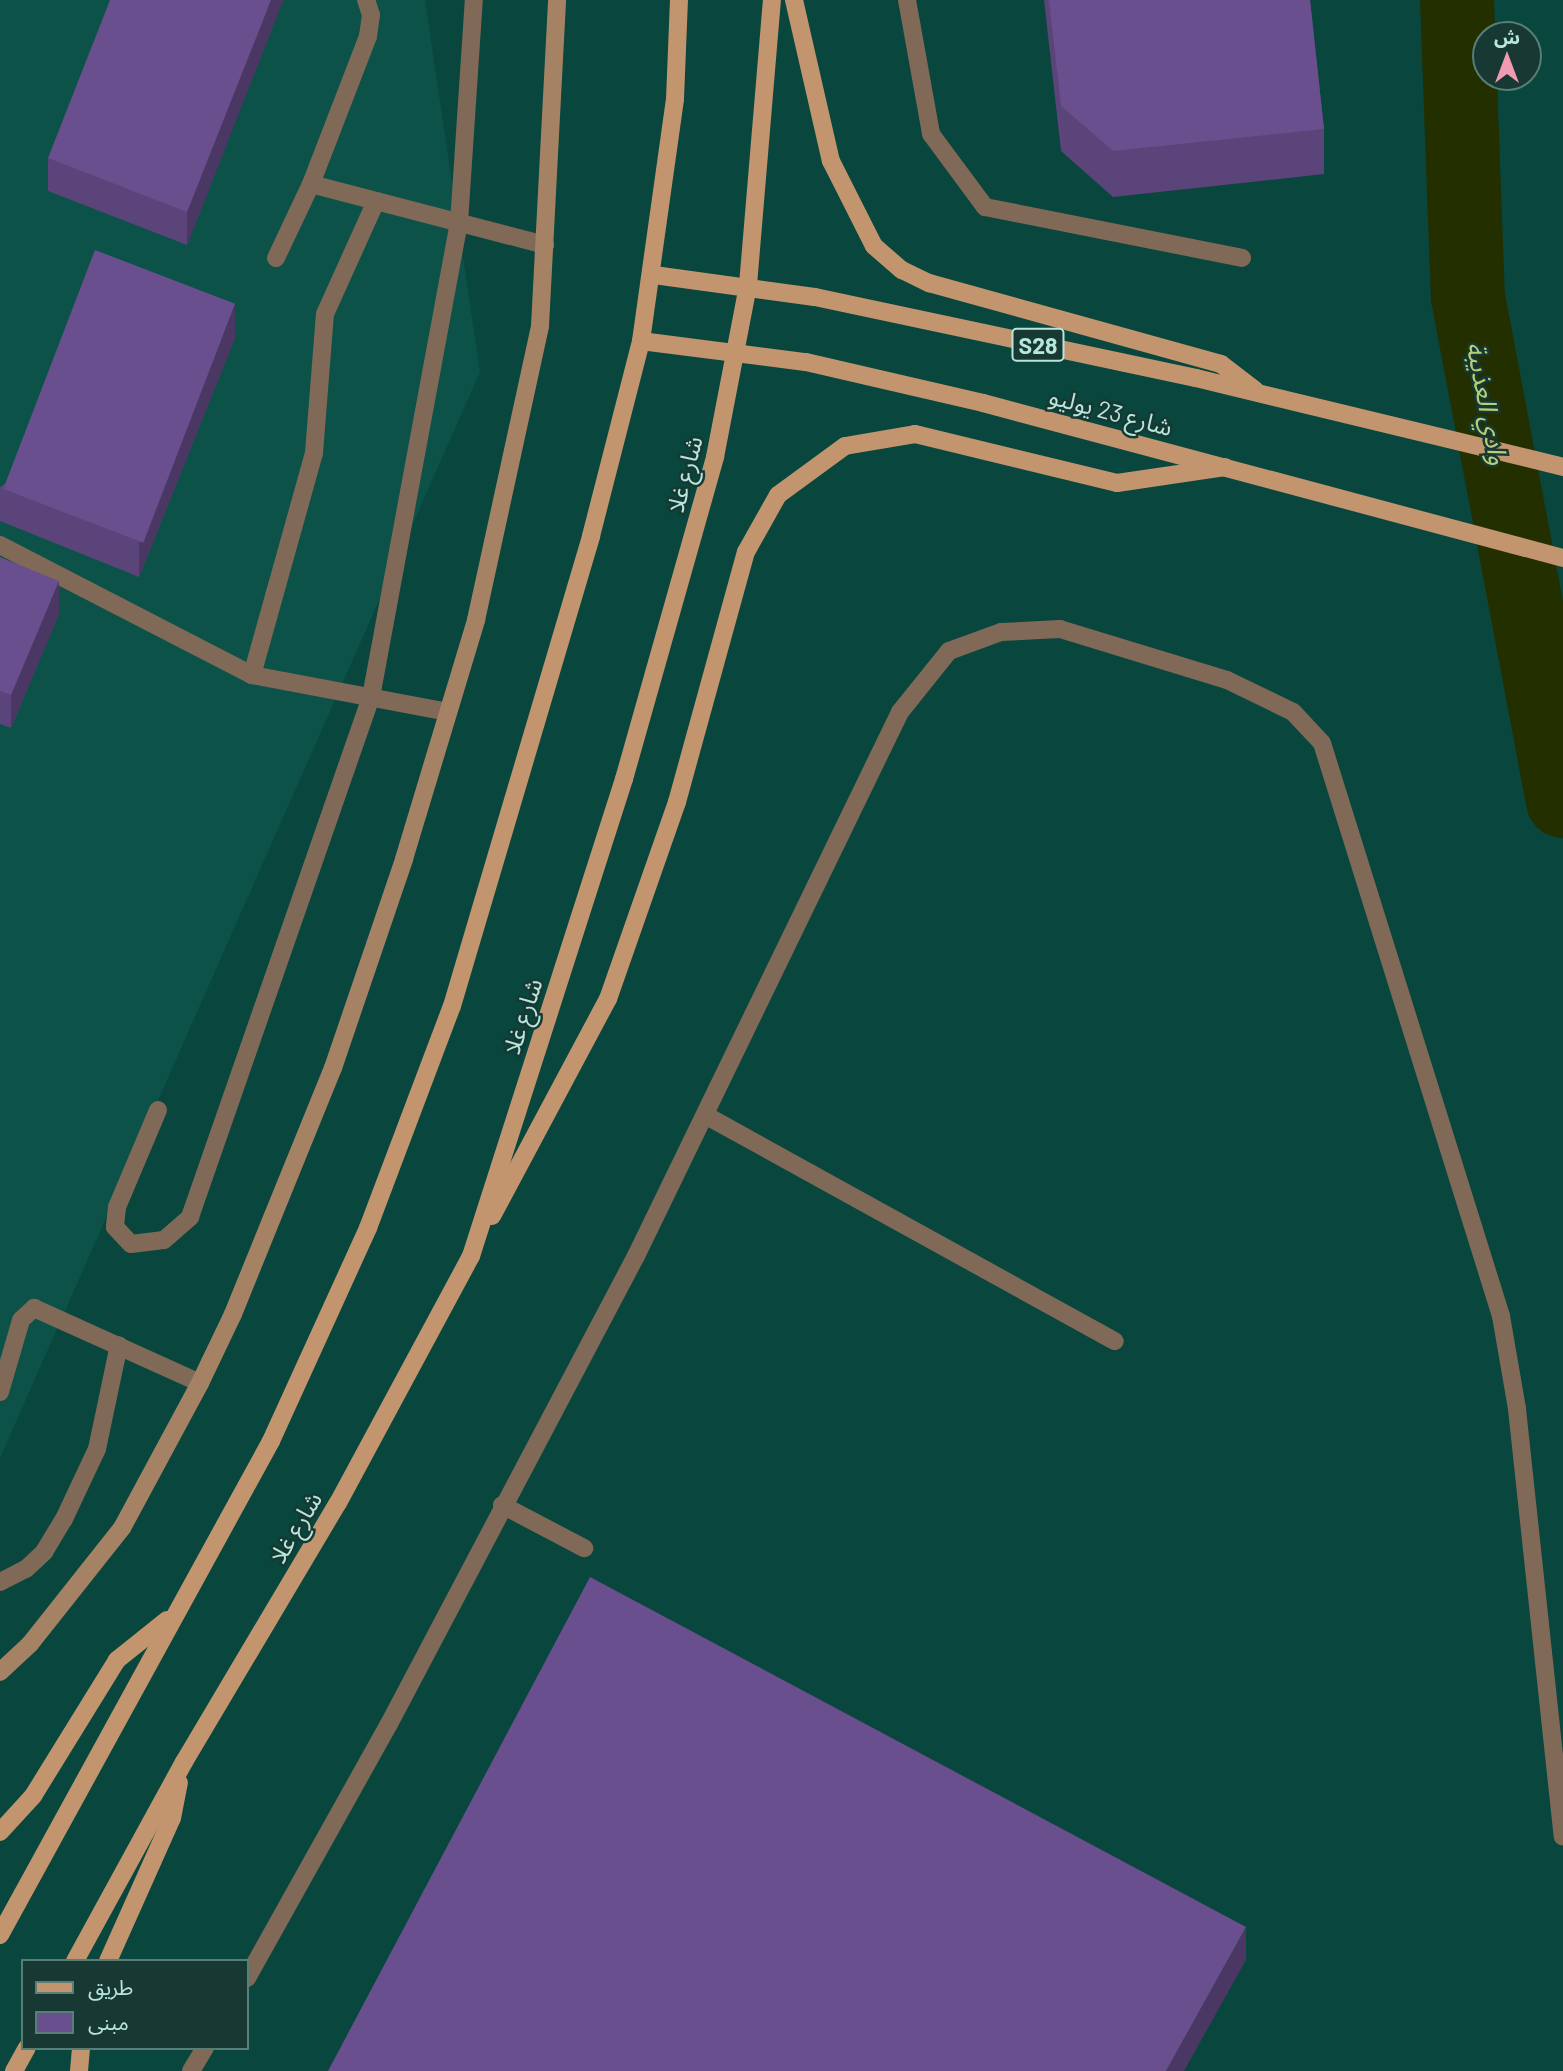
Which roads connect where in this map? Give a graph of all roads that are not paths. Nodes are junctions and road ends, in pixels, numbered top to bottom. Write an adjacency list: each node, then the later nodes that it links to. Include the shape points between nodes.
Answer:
1 (366, 0): 8 (lane, via 371,15 368,36)
2 (474, 0): 10 (lane)
3 (557, 0): 11 (street)
4 (679, 0): 14 (main road, via 675,99)
5 (772, 0): 15 (main road, شارع غلا)
6 (794, 0): 18 (main road, via 831,161 874,246 902,270 929,283 1221,363)
7 (906, 0): 13 (lane, via 931,134 985,207)
8 (311, 184): 9 (lane); 12 (lane)
9 (376, 201): 10 (lane); 23 (lane, via 325,314 314,453)
10 (459, 223): 11 (lane); 24 (lane)
11 (545, 245): 25 (street, via 540,326 476,620)
12 (276, 258)
13 (1242, 258)
14 (654, 275): 15 (main road, شارع 23 يوليو / S28); 16 (main road)
15 (748, 285): 17 (main road, شارع غلا); 18 (main road, شارع 23 يوليو / S28)
16 (640, 341): 17 (main road, شارع 23 يوليو); 36 (main road, via 592,536 452,1006 368,1228 271,1441)
17 (737, 353): 19 (main road, شارع 23 يوليو, via 807,362); 28 (main road, شارع غلا, via 715,457 624,779)
18 (1260, 394): 20 (main road, شارع 23 يوليو / S28)
19 (1226, 467): 22 (main road, شارع 23 يوليو); 28 (main road, via 1117,483 915,434 845,446 778,495 746,552 677,802 608,999)
20 (1563, 467)
21 (0, 545): 23 (lane)
22 (1563, 558)
23 (252, 675): 24 (lane)
24 (371, 697): 25 (lane); 26 (lane, via 190,1217 164,1240 131,1244 115,1227 117,1206)
25 (449, 712): 31 (street, via 333,1068 233,1314)
26 (158, 1110)
27 (705, 1115): 29 (lane); 33 (lane, via 636,1256); 40 (lane, via 900,712 949,652 1001,632 1060,629 1227,680 1293,712 1322,743 1340,790 1502,1316 1517,1409)
28 (471, 1256): 38 (main road, شارع غلا, via 338,1503)
29 (1115, 1341)
30 (119, 1345): 31 (lane); 32 (lane, via 43,1310 26,1312); 35 (lane, via 97,1449 64,1519 44,1552 26,1569)
31 (200, 1382): 37 (street, via 122,1528 30,1643)
32 (0, 1392)
33 (502, 1505): 34 (lane); 44 (lane, via 389,1724)
34 (584, 1548)
35 (0, 1582)
36 (175, 1613): 39 (main road, via 117,1660 33,1796); 41 (main road)
37 (0, 1671)
38 (184, 1762): 42 (main road, شارع غلا); 43 (main road, via 172,1818)
39 (0, 1832)
40 (1563, 1837)
41 (0, 1935)
42 (76, 1959)
43 (109, 1959)
44 (248, 1976)
45 (26, 2050): 48 (main road)
46 (81, 2050): 49 (main road)
47 (204, 2050): 50 (lane)
48 (14, 2071)
49 (80, 2071)
50 (191, 2071)

